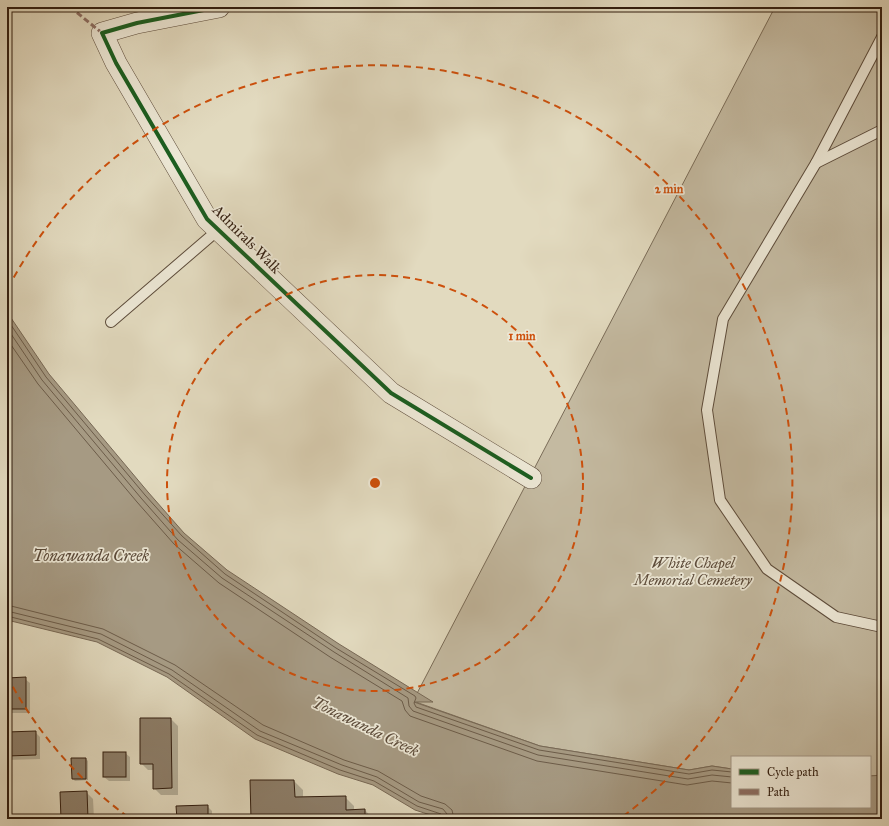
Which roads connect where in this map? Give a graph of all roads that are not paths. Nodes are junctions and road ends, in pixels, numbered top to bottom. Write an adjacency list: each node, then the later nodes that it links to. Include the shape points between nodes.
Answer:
1 (219, 7): 5 (street, Admirals Walk, via 137,23 102,33 116,63 207,220)
2 (882, 37): 4 (lane)
3 (882, 130): 4 (lane)
4 (816, 163): 8 (lane, via 723,319 707,410 720,500 767,569 836,617)
5 (218, 230): 6 (lane); 7 (street, Admirals Walk, via 391,393)
6 (111, 322)
7 (531, 478)
8 (882, 627)

